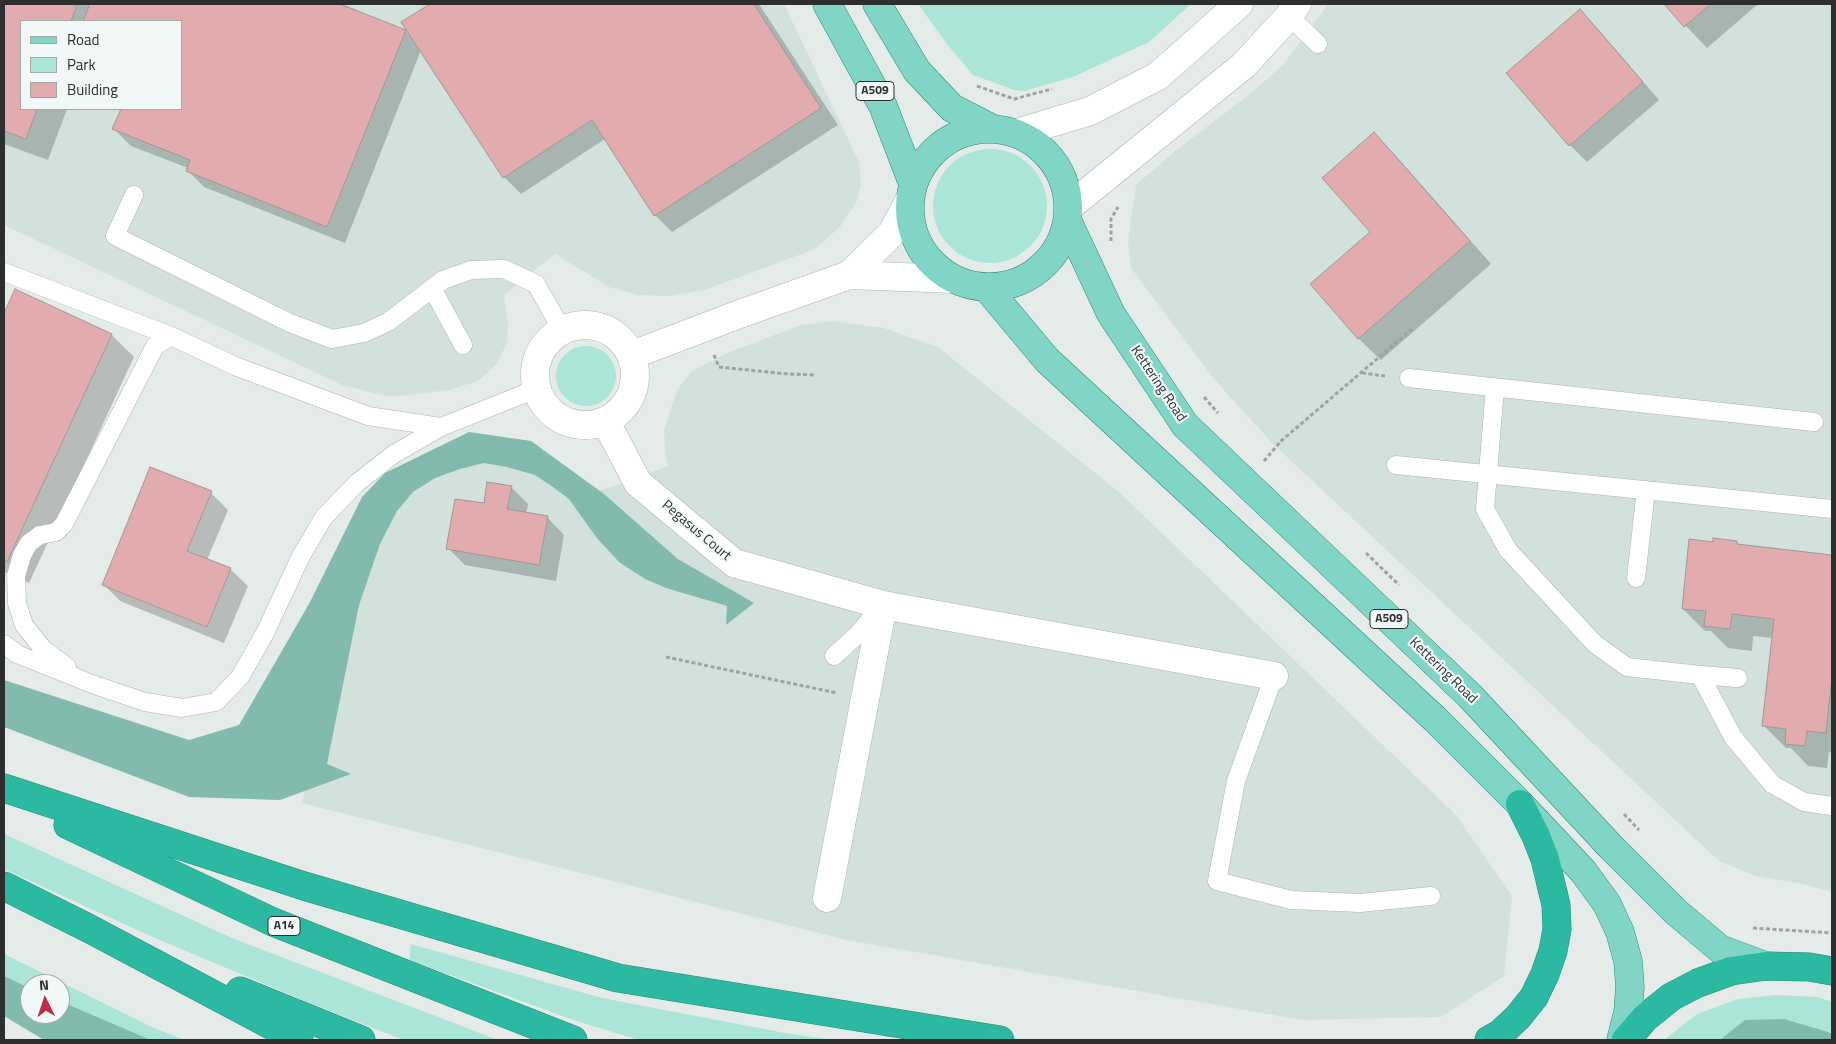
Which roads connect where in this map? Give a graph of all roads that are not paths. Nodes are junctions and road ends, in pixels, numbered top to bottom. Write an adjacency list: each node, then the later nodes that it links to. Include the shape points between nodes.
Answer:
1 (827, 4): 7 (main road, A509, via 883,106)
2 (877, 4): 6 (main road, via 917,71 952,108)
3 (1240, 4): 6 (street, via 1158,76 1090,111)
4 (1293, 10): 5 (lane); 9 (street, via 1244,65)
5 (1318, 44)
6 (1004, 131): 7 (main road, via 966,132 942,144 925,161); 9 (main road, via 1038,144 1054,162 1065,183)
7 (912, 191): 11 (street, via 892,233); 12 (main road, via 911,223 919,246 934,265)
8 (134, 196): 14 (lane, via 115,236 290,324 332,339 364,333 388,322)
9 (1068, 214): 13 (main road, via 1060,243 1047,262 1030,276 1008,285); 45 (main road, Kettering Road / A509, via 1111,314 1185,425 1470,696 1676,912 1720,949)
10 (4, 272): 16 (lane)
11 (850, 275): 12 (street); 18 (street)
12 (954, 279): 13 (main road)
13 (986, 287): 39 (main road, via 1047,360 1436,720)
14 (432, 288): 15 (lane, via 443,280 471,270 504,269 536,284); 17 (lane)
15 (562, 330): 18 (street, via 582,325 603,328 620,339); 21 (street, via 548,341 539,355)
16 (171, 336): 24 (lane, via 235,366 368,416); 36 (lane, via 155,346 64,524 56,532 40,535 29,543 16,576 17,603 24,625 43,649)
17 (463, 345)
18 (632, 355): 22 (street, via 636,375 633,394 622,410)
19 (1409, 378): 20 (lane)
20 (1495, 387): 23 (lane); 26 (lane)
21 (536, 389): 22 (street, via 546,408 563,421 584,426); 24 (lane)
22 (606, 422): 30 (street, Pegasus Court, via 638,483 734,563)
23 (1814, 422)
24 (441, 427): 36 (lane, via 394,454 358,482 324,517 300,556 265,633 240,677 216,702 182,708 145,702)
25 (1396, 465): 26 (lane)
26 (1487, 474): 27 (lane); 33 (lane, via 1485,509 1508,550 1595,644 1627,667)
27 (1646, 490): 28 (lane); 29 (lane)
28 (1832, 509)
29 (1636, 578)
30 (883, 605): 32 (lane); 34 (street, Pegasus Court); 43 (street)
31 (4, 644): 36 (lane, via 17,654)
32 (834, 656)
33 (1700, 675): 35 (lane); 40 (lane, via 1733,737 1772,784 1804,802)
34 (1274, 676): 42 (lane, via 1236,781 1217,881 1290,900 1360,903)
35 (1738, 678)
36 (92, 684)
37 (4, 788): 50 (highway, via 304,886 618,978)
38 (4, 794): 49 (highway, A14, via 272,922)
39 (1520, 804): 51 (highway, via 1545,859 1556,905 1557,929 1554,951 1534,997 1518,1017); 52 (main road, via 1583,871 1606,904 1620,932 1628,961 1630,987)
40 (1832, 806)
41 (4, 886): 44 (highway)
42 (1431, 896)
43 (827, 898)
44 (90, 929): 47 (highway); 48 (highway)
45 (1766, 966): 46 (highway); 53 (highway, via 1731,971 1671,997 1645,1018)
46 (1832, 971)
47 (299, 1040)
48 (361, 1040)
49 (573, 1040)
50 (1000, 1040)
51 (1489, 1040)
52 (1621, 1040)
53 (1626, 1040)

